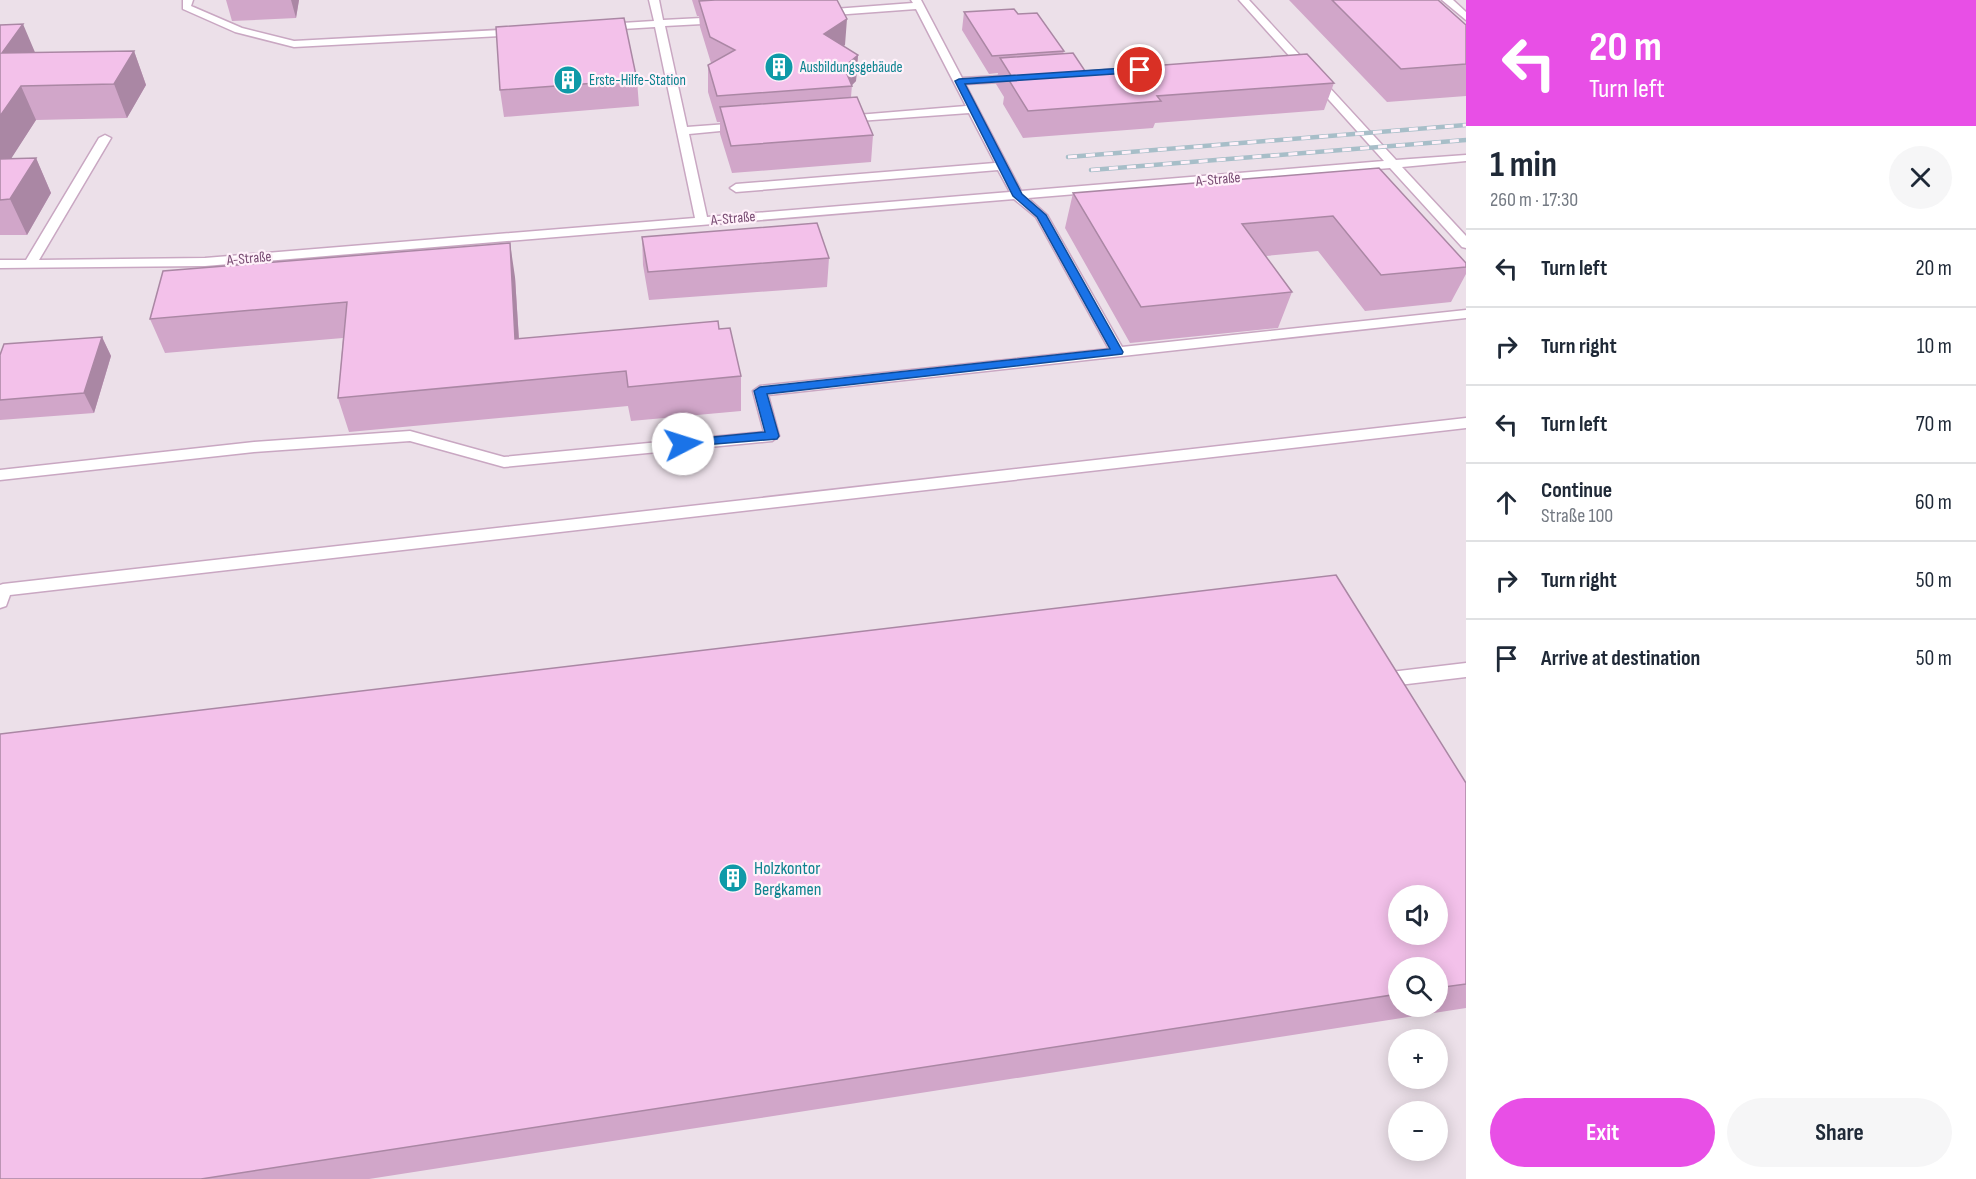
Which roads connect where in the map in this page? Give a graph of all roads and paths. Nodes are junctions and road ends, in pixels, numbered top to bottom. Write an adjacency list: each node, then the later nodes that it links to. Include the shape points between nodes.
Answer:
1 (188, 0): 11 (lane, via 186,7 212,22 294,44)
2 (654, 0): 9 (lane)
3 (1244, 0): 20 (lane, via 1292,60)
4 (1447, 0): 7 (lane)
5 (918, 3): 6 (lane); 13 (lane)
6 (813, 14)
7 (1466, 17)
8 (730, 19): 9 (lane)
9 (659, 24): 10 (lane); 17 (lane)
10 (600, 27)
11 (529, 31)
12 (1029, 77): 13 (lane)
13 (959, 81): 14 (lane)
14 (973, 109): 15 (lane); 21 (lane)
15 (833, 120)
16 (752, 126): 17 (lane)
17 (682, 131): 24 (lane)
18 (105, 138): 27 (lane)
19 (1466, 158): 20 (lane, A-Straße)
20 (1392, 164): 23 (lane, A-Straße); 25 (lane)
21 (1002, 166): 22 (lane); 23 (lane)
22 (736, 188)
23 (1018, 196): 24 (lane, A-Straße); 29 (lane, via 1041,215)
24 (702, 221): 27 (lane, A-Straße, via 205,262)
25 (1466, 244)
26 (0, 264): 27 (lane, A-Straße)
27 (30, 264)
28 (1466, 314): 29 (lane)
29 (1118, 352): 31 (lane, via 760,391 772,436 504,462 410,436 254,447)
30 (1466, 423): 32 (lane, via 15,588 3,590)
31 (0, 475)
32 (0, 602)
33 (1466, 670): 34 (lane)
34 (1382, 680)

